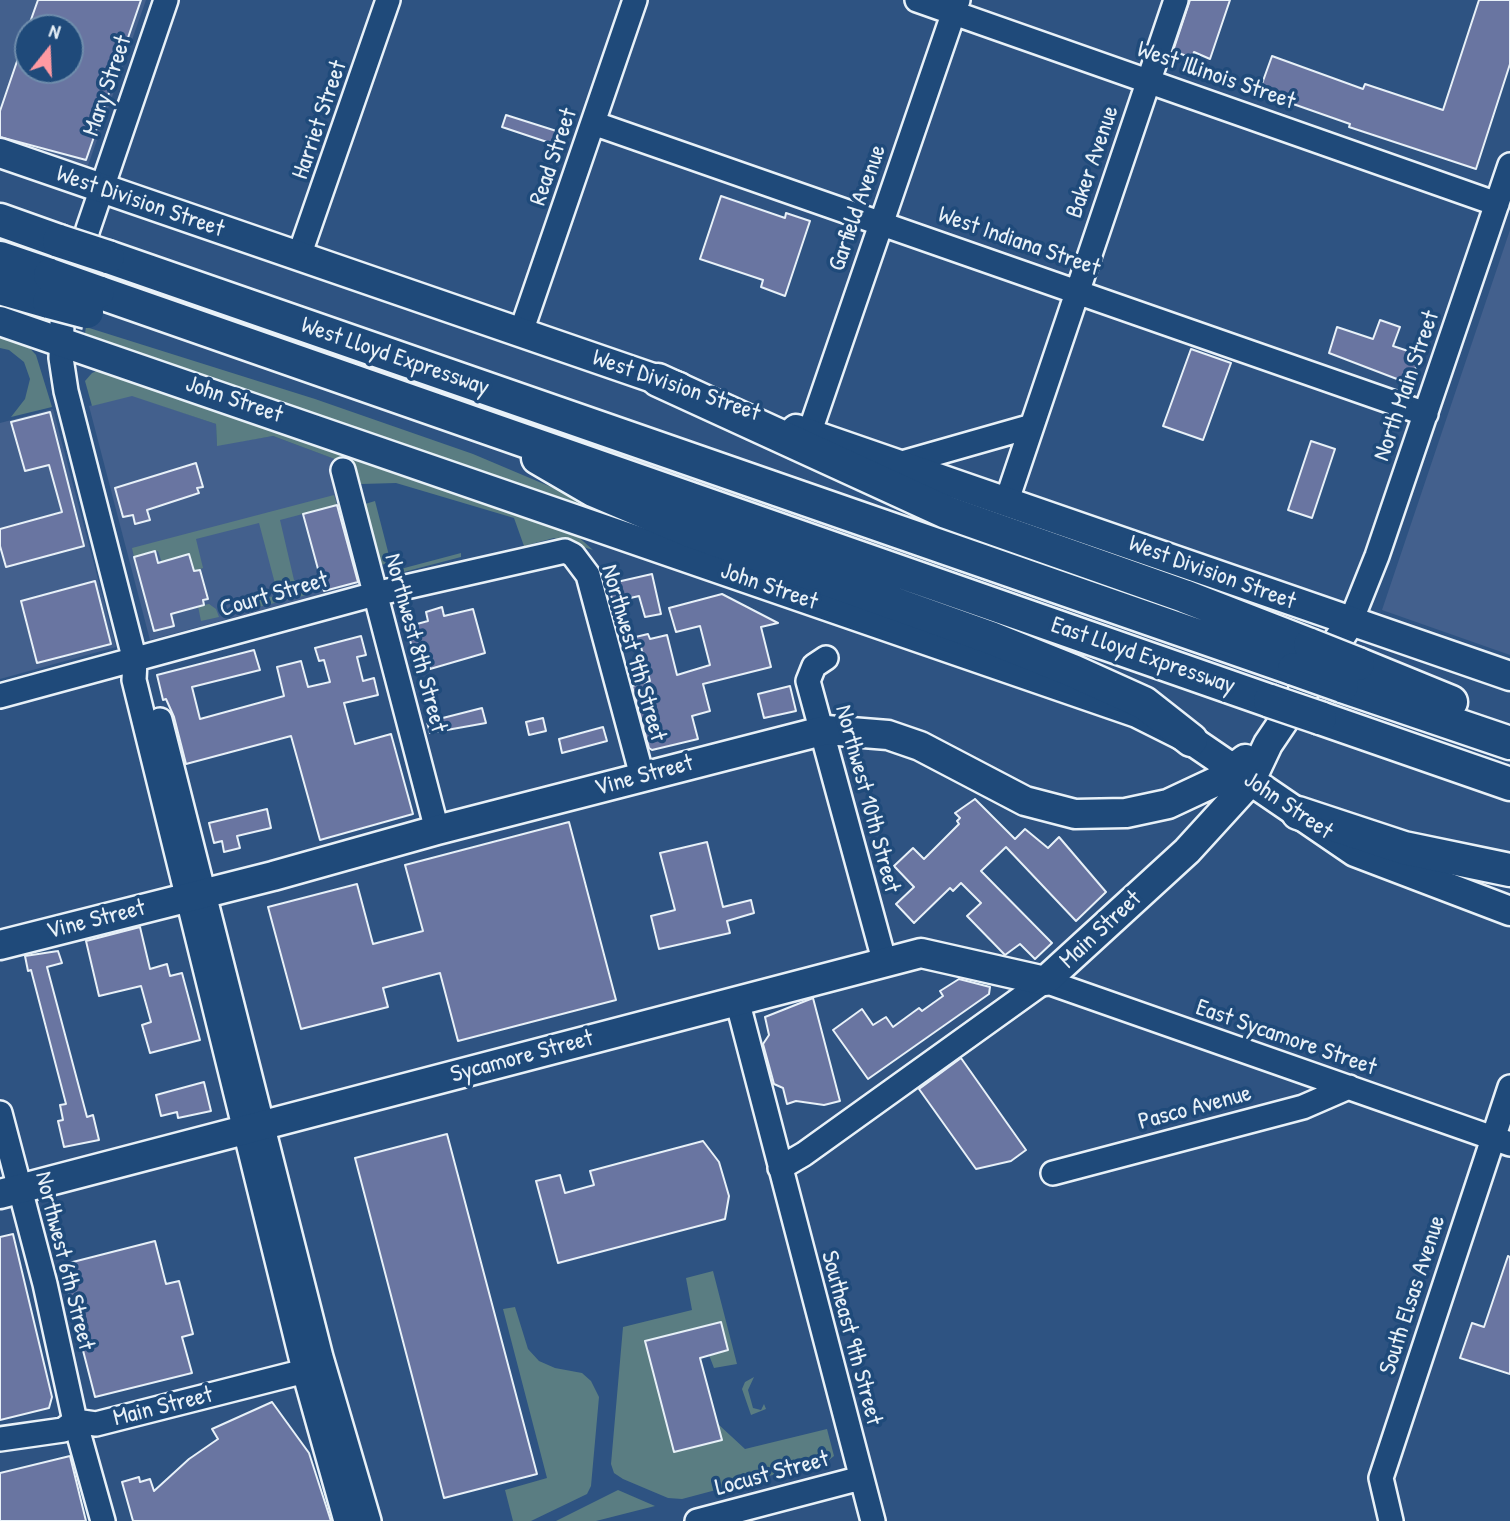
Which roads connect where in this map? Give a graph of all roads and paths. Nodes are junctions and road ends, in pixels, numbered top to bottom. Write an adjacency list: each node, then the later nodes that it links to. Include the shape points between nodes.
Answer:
1 (166, 0): 11 (street, Mary Street)
2 (388, 0): 16 (street, Harriet Street)
3 (635, 0): 8 (street, Read Street)
4 (917, 0): 6 (street, West Illinois Street)
5 (1176, 0): 7 (street, Baker Avenue)
6 (956, 6): 7 (street, West Illinois Street); 14 (street, Garfield Avenue)
7 (1148, 81): 12 (street, West Illinois Street); 20 (street, Baker Avenue)
8 (593, 123): 14 (street, West Indiana Street); 22 (street, Read Street)
9 (0, 153): 11 (main road, West Division Street)
10 (1510, 165): 12 (street, North Main Street)
11 (101, 189): 15 (street, Mary Street); 16 (main road, West Division Street)
12 (1497, 204): 25 (street, North Main Street)
13 (0, 220): 15 (highway, West Lloyd Expressway)
14 (882, 221): 20 (street, West Indiana Street); 28 (street, Garfield Avenue)
15 (73, 235): 23 (street, Mary Street); 31 (highway, West Lloyd Expressway, bridge, via 108,257)
16 (299, 256): 22 (main road, West Division Street)
17 (0, 258): 19 (highway, West Lloyd Expressway)
18 (0, 288): 19 (highway)
19 (49, 289): 27 (highway, West Lloyd Expressway, bridge, via 238,340)
20 (1078, 290): 25 (street, West Indiana Street); 26 (street, Baker Avenue)
21 (0, 321): 23 (main road, John Street)
22 (521, 332): 24 (main road, West Division Street)
23 (60, 342): 39 (street, Mary Street, via 66,391); 45 (main road, John Street, via 1137,713)
24 (658, 380): 28 (main road, West Division Street); 38 (highway, via 946,512 1184,596)
25 (1426, 414): 36 (street, North Main Street)
26 (1032, 426): 29 (street); 32 (street, Baker Avenue)
27 (489, 428): 33 (highway, West Lloyd Expressway); 45 (highway, via 593,490 690,531 1073,671 1144,703)
28 (809, 434): 29 (main road, West Division Street)
29 (895, 465): 32 (main road, West Division Street)
30 (342, 470): 35 (street, Northwest 8th Street)
31 (790, 494): 38 (highway, East Lloyd Expressway)
32 (1007, 500): 36 (main road, West Division Street)
33 (777, 527): 49 (highway, East Lloyd Expressway, bridge)
34 (565, 551): 35 (street, Court Street); 48 (street, Northwest 9th Street, via 588,575)
35 (375, 594): 39 (street, Court Street); 51 (street, Northwest 8th Street)
36 (1351, 621): 41 (main road, West Division Street); 47 (main road, Vine Street, via 1268,744)
37 (826, 657): 44 (street, Northwest 10th Street, via 814,666 808,681)
38 (1302, 657): 40 (highway, East Lloyd Expressway, bridge)
39 (135, 661): 42 (street, Court Street); 53 (street, Mary Street, via 149,676)
40 (1350, 675): 43 (highway); 46 (highway, East Lloyd Expressway)
41 (1510, 676)
42 (0, 696)
43 (1510, 727)
44 (821, 731): 47 (main road, Vine Street, via 862,731 910,742 1024,801 1075,814 1126,813 1168,804); 48 (main road, Vine Street); 56 (street, Northwest 10th Street)
45 (1191, 740): 47 (main road, John Street)
46 (1510, 743)
47 (1241, 775): 50 (main road, John Street); 57 (main road, Main Street, via 1187,851)
48 (642, 776): 51 (main road, Vine Street)
49 (1510, 784)
50 (1298, 813): 52 (highway, via 1404,848); 54 (main road, John Street, via 1355,852)
51 (437, 830): 53 (main road, Vine Street)
52 (1510, 870)
53 (195, 894): 55 (main road, Vine Street); 62 (street, Mary Street)
54 (1510, 911)
55 (0, 945)
56 (884, 961): 57 (main road, Sycamore Street, via 921,953); 58 (main road, Sycamore Street)
57 (1045, 981): 59 (street, East Sycamore Street); 64 (street, Main Street)
58 (737, 1000): 62 (main road, Sycamore Street); 64 (street)
59 (1349, 1087): 63 (street, East Sycamore Street); 65 (street, Pasco Avenue, via 1303,1107)
60 (1510, 1087): 63 (street, South Elsas Avenue)
61 (0, 1113): 66 (street, Northwest 6th Street)
62 (255, 1127): 66 (main road, Sycamore Street); 67 (street, Mary Street)
63 (1501, 1141): 76 (street, South Elsas Avenue, via 1381,1478)
64 (780, 1168): 70 (street, Southeast 9th Street)
65 (1053, 1173)
66 (10, 1191): 68 (street, Northwest 6th Street, via 45,1284)
67 (313, 1364): 68 (street, Main Street, via 96,1424); 72 (street); 73 (street)
68 (75, 1421): 69 (street, Main Street, via 63,1430); 71 (street, Northwest 6th Street)
69 (0, 1439)
70 (861, 1478): 74 (street, Locust Street); 75 (street, Southeast 9th Street)
71 (103, 1521)
72 (346, 1521)
73 (369, 1521)
74 (697, 1521)
75 (873, 1521)
76 (1391, 1521)

